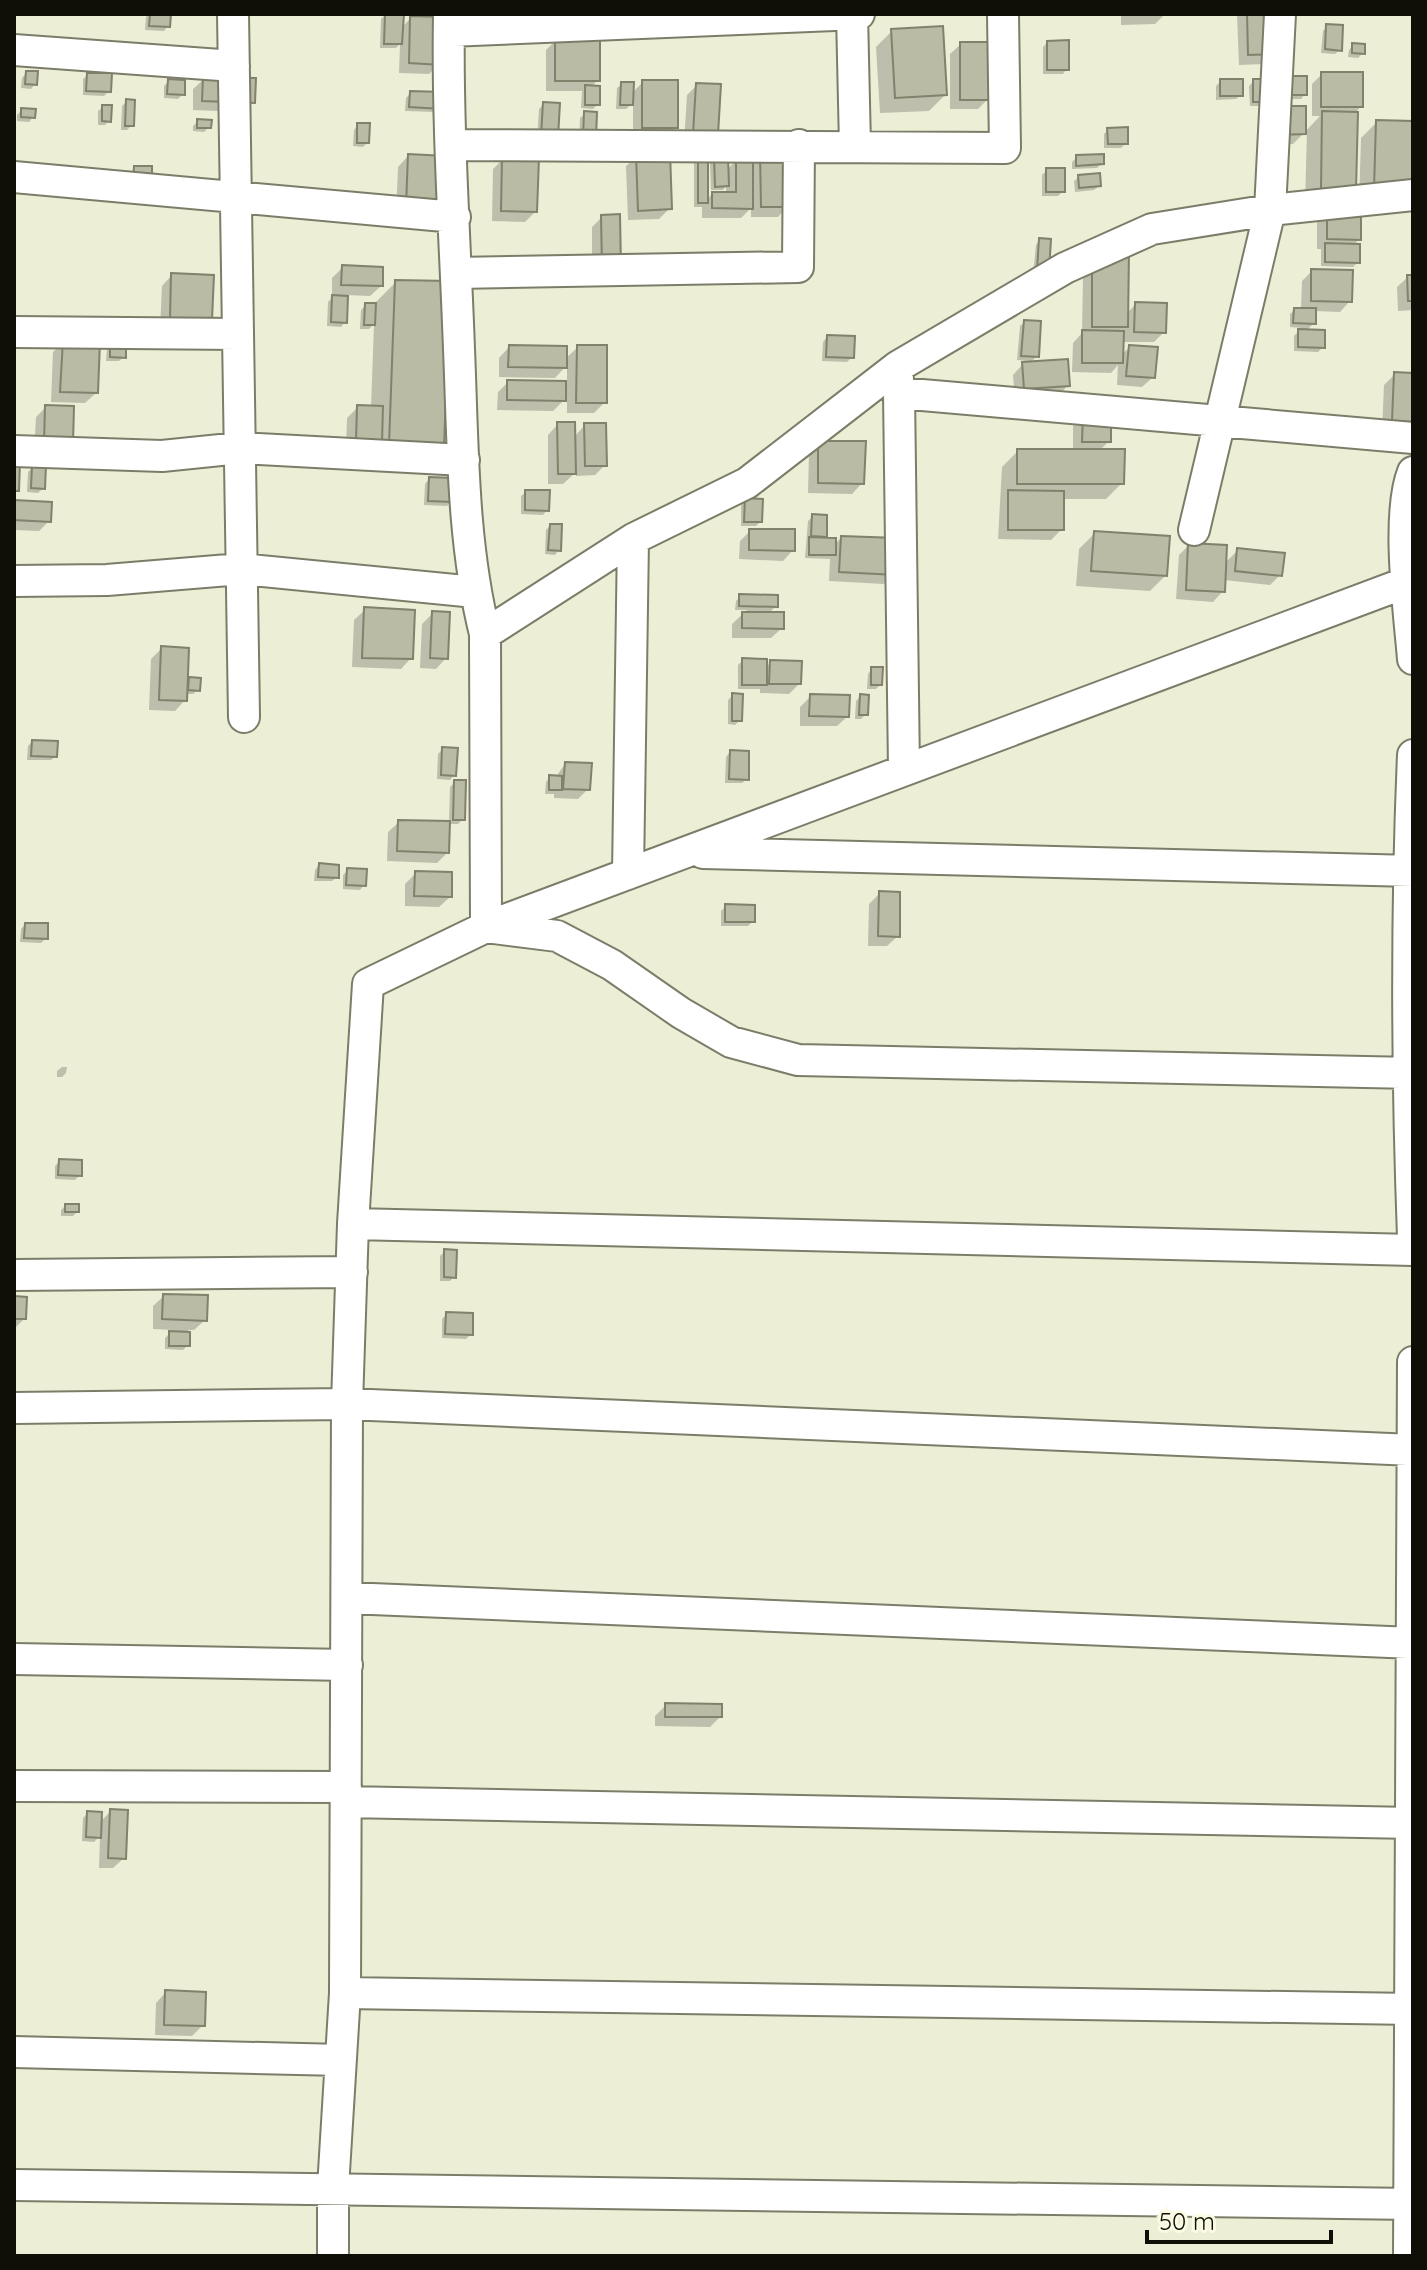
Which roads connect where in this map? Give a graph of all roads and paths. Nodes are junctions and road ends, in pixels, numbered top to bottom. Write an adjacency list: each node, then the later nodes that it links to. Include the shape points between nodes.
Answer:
1 (233, 14): 8 (street)
2 (852, 14): 3 (street); 6 (street); 11 (street)
3 (859, 14)
4 (1003, 14): 11 (street, via 1005,148)
5 (1280, 14): 15 (street)
6 (449, 23): 9 (street)
7 (14, 50): 8 (street)
8 (234, 66): 14 (street)
9 (452, 145): 10 (street); 16 (street)
10 (799, 145): 11 (street); 17 (street, via 798,267)
11 (855, 146)
12 (14, 177): 14 (street)
13 (1413, 195): 15 (street)
14 (235, 198): 16 (street); 19 (street)
15 (1270, 210): 20 (street, via 1152,229 1065,268); 21 (street)
16 (455, 217): 17 (street)
17 (456, 273): 25 (street)
18 (14, 332): 19 (street)
19 (238, 334): 23 (street)
20 (898, 380): 21 (street); 28 (street, via 747,483); 37 (street)
21 (1218, 421): 22 (street); 27 (street)
22 (1413, 438)
23 (240, 448): 24 (street, via 162,456); 25 (street); 29 (street)
24 (14, 451)
25 (464, 460): 32 (street)
26 (1413, 472): 31 (street, via 1407,486)
27 (1194, 530)
28 (633, 539): 33 (street); 40 (street)
29 (241, 569): 30 (street); 32 (street); 35 (street)
30 (14, 581)
31 (1410, 581): 34 (street); 37 (street)
32 (475, 592): 33 (street)
33 (485, 634): 41 (street)
34 (1413, 659)
35 (244, 717)
36 (1413, 755): 39 (street)
37 (904, 770): 38 (street)
38 (686, 853): 39 (street); 40 (street)
39 (1411, 871): 42 (street)
40 (628, 874): 41 (street)
41 (486, 927): 42 (street, via 557,936 731,1042 798,1060); 43 (street, via 368,984)
42 (1410, 1073): 44 (street)
43 (353, 1224): 45 (street); 46 (street)
44 (1413, 1237)
45 (1413, 1250)
46 (352, 1272): 47 (street); 49 (street)
47 (14, 1275)
48 (1413, 1362): 51 (street)
49 (347, 1404): 50 (street); 51 (street); 52 (street)
50 (14, 1408)
51 (1413, 1450): 53 (street)
52 (348, 1598): 53 (street); 55 (street)
53 (1412, 1643): 58 (street)
54 (14, 1659): 55 (street)
55 (347, 1665): 57 (street)
56 (14, 1786): 57 (street)
57 (346, 1794): 58 (street); 59 (street)
58 (1412, 1823): 60 (street)
59 (345, 1993): 60 (street); 62 (street)
60 (1412, 2009): 65 (street)
61 (14, 2052): 62 (street)
62 (341, 2060): 64 (street)
63 (14, 2185): 64 (street)
64 (333, 2188): 65 (street); 66 (street)
65 (1411, 2204): 67 (street)
66 (333, 2256)
67 (1409, 2256)

